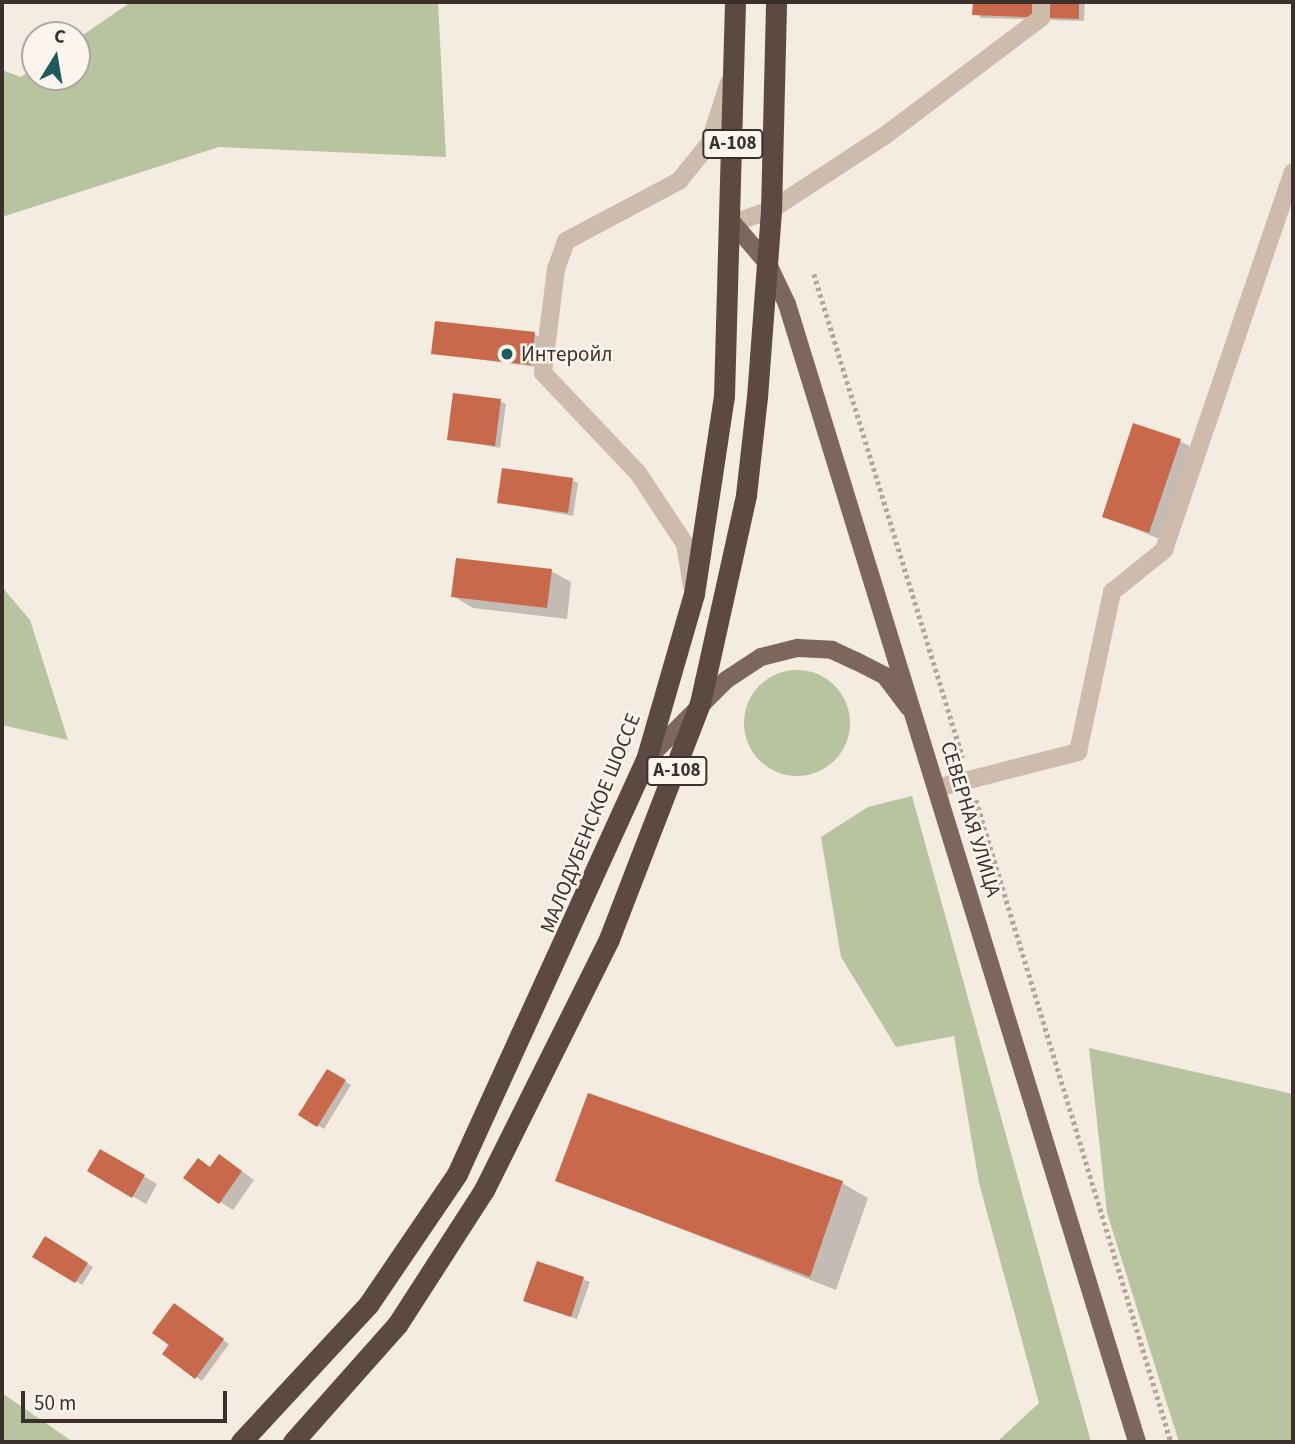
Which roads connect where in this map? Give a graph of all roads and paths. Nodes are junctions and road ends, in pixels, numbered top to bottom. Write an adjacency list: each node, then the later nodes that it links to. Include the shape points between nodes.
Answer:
1 (735, 2): 4 (highway, МАЛОДУБЕНСКОЕ ШОССЕ / А-108)
2 (776, 2): 6 (highway, А-108)
3 (1041, 2): 6 (lane, via 1041,18 887,134)
4 (734, 66): 7 (highway, МАЛОДУБЕНСКОЕ ШОССЕ / А-108); 10 (lane, via 709,144 678,181 566,241 556,269 543,373 638,473 685,544)
5 (1293, 172): 14 (lane, via 1164,550 1112,592 1078,752)
6 (771, 210): 7 (lane); 8 (highway, А-108)
7 (733, 223): 8 (main road, СЕВЕРНАЯ УЛИЦА); 10 (highway, МАЛОДУБЕНСКОЕ ШОССЕ / А-108, via 724,396)
8 (768, 264): 11 (highway, А-108, via 746,495); 12 (main road, СЕВЕРНАЯ УЛИЦА, via 787,304)
9 (814, 274): 14 (path)
10 (694, 594): 13 (highway, МАЛОДУБЕНСКОЕ ШОССЕ / А-108)
11 (700, 703): 12 (main road, via 761,657 798,648 832,650 885,676); 13 (main road); 17 (highway, А-108, via 609,939 484,1189 397,1325)
12 (916, 717): 15 (main road, СЕВЕРНАЯ УЛИЦА)
13 (646, 760): 16 (highway, МАЛОДУБЕНСКОЕ ШОССЕ / А-108, via 457,1174 368,1305)
14 (970, 779): 15 (lane); 19 (path)
15 (937, 788): 18 (main road, СЕВЕРНАЯ УЛИЦА)
16 (241, 1442)
17 (293, 1442)
18 (1137, 1442)
19 (1171, 1442)

